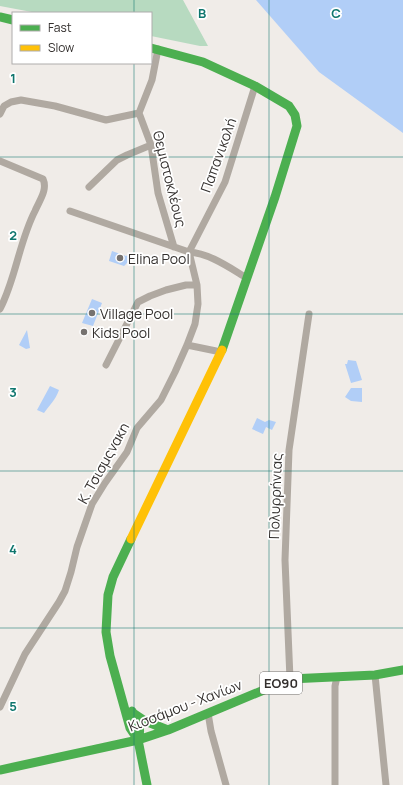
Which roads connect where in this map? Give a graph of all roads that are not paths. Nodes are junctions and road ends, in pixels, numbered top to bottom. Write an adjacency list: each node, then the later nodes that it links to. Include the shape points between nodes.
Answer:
1 (0, 17): 2 (street)
2 (12, 20)
3 (154, 49): 4 (street, via 203,62); 5 (street, via 152,80)
4 (255, 86): 12 (street, Παπανικολή, via 225,182); 13 (street, via 289,106 295,115 297,126)
5 (139, 113): 6 (street, via 106,120 21,100 4,106); 7 (street, Θεμιστοκλέους)
6 (0, 114)
7 (151, 146): 9 (street, via 117,160); 11 (street, Θεμιστοκλέους, via 158,193)
8 (0, 161): 15 (street, via 44,180 45,186)
9 (89, 187)
10 (70, 211): 11 (street)
11 (174, 247): 12 (street)
12 (189, 252): 13 (street, via 198,252); 14 (street, Κ. Τσισμςνακη)
13 (247, 278): 19 (street)
14 (197, 285): 18 (street, Κ. Τσισμςνακη, via 195,324); 20 (street, via 166,290 138,302)
15 (3, 295): 16 (street)
16 (0, 310)
17 (309, 314): 24 (street, Πολυρρήνιας, via 289,450 285,560)
18 (187, 345): 19 (street); 26 (street, Κ. Τσισμςνακη, via 161,400 137,428 127,452 92,504 64,591 25,654)
19 (220, 352): 25 (street, via 111,586 107,602 106,632)
20 (106, 365)
21 (403, 670): 22 (street, Κισσάμου - Χανίων / ΕΟ90)
22 (375, 675): 23 (street, Κισσάμου - Χανίων / ΕΟ90); 35 (street)
23 (337, 677): 24 (street, Κισσάμου - Χανίων / ΕΟ90); 34 (street)
24 (290, 680): 28 (street, Κισσάμου - Χανίων / ΕΟ90)
25 (121, 692): 27 (street); 30 (street, via 130,728)
26 (0, 707)
27 (133, 713): 29 (street); 30 (street, via 141,732)
28 (208, 713): 29 (street, Κισσάμου - Χανίων / ΕΟ90); 33 (street)
29 (168, 730): 30 (street, Κισσάμου - Χανίων / ΕΟ90)
30 (138, 740): 31 (street, Κισσάμου - Χανίων / ΕΟ90); 32 (street)
31 (0, 770)
32 (147, 785)
33 (226, 785)
34 (335, 785)
35 (386, 785)

